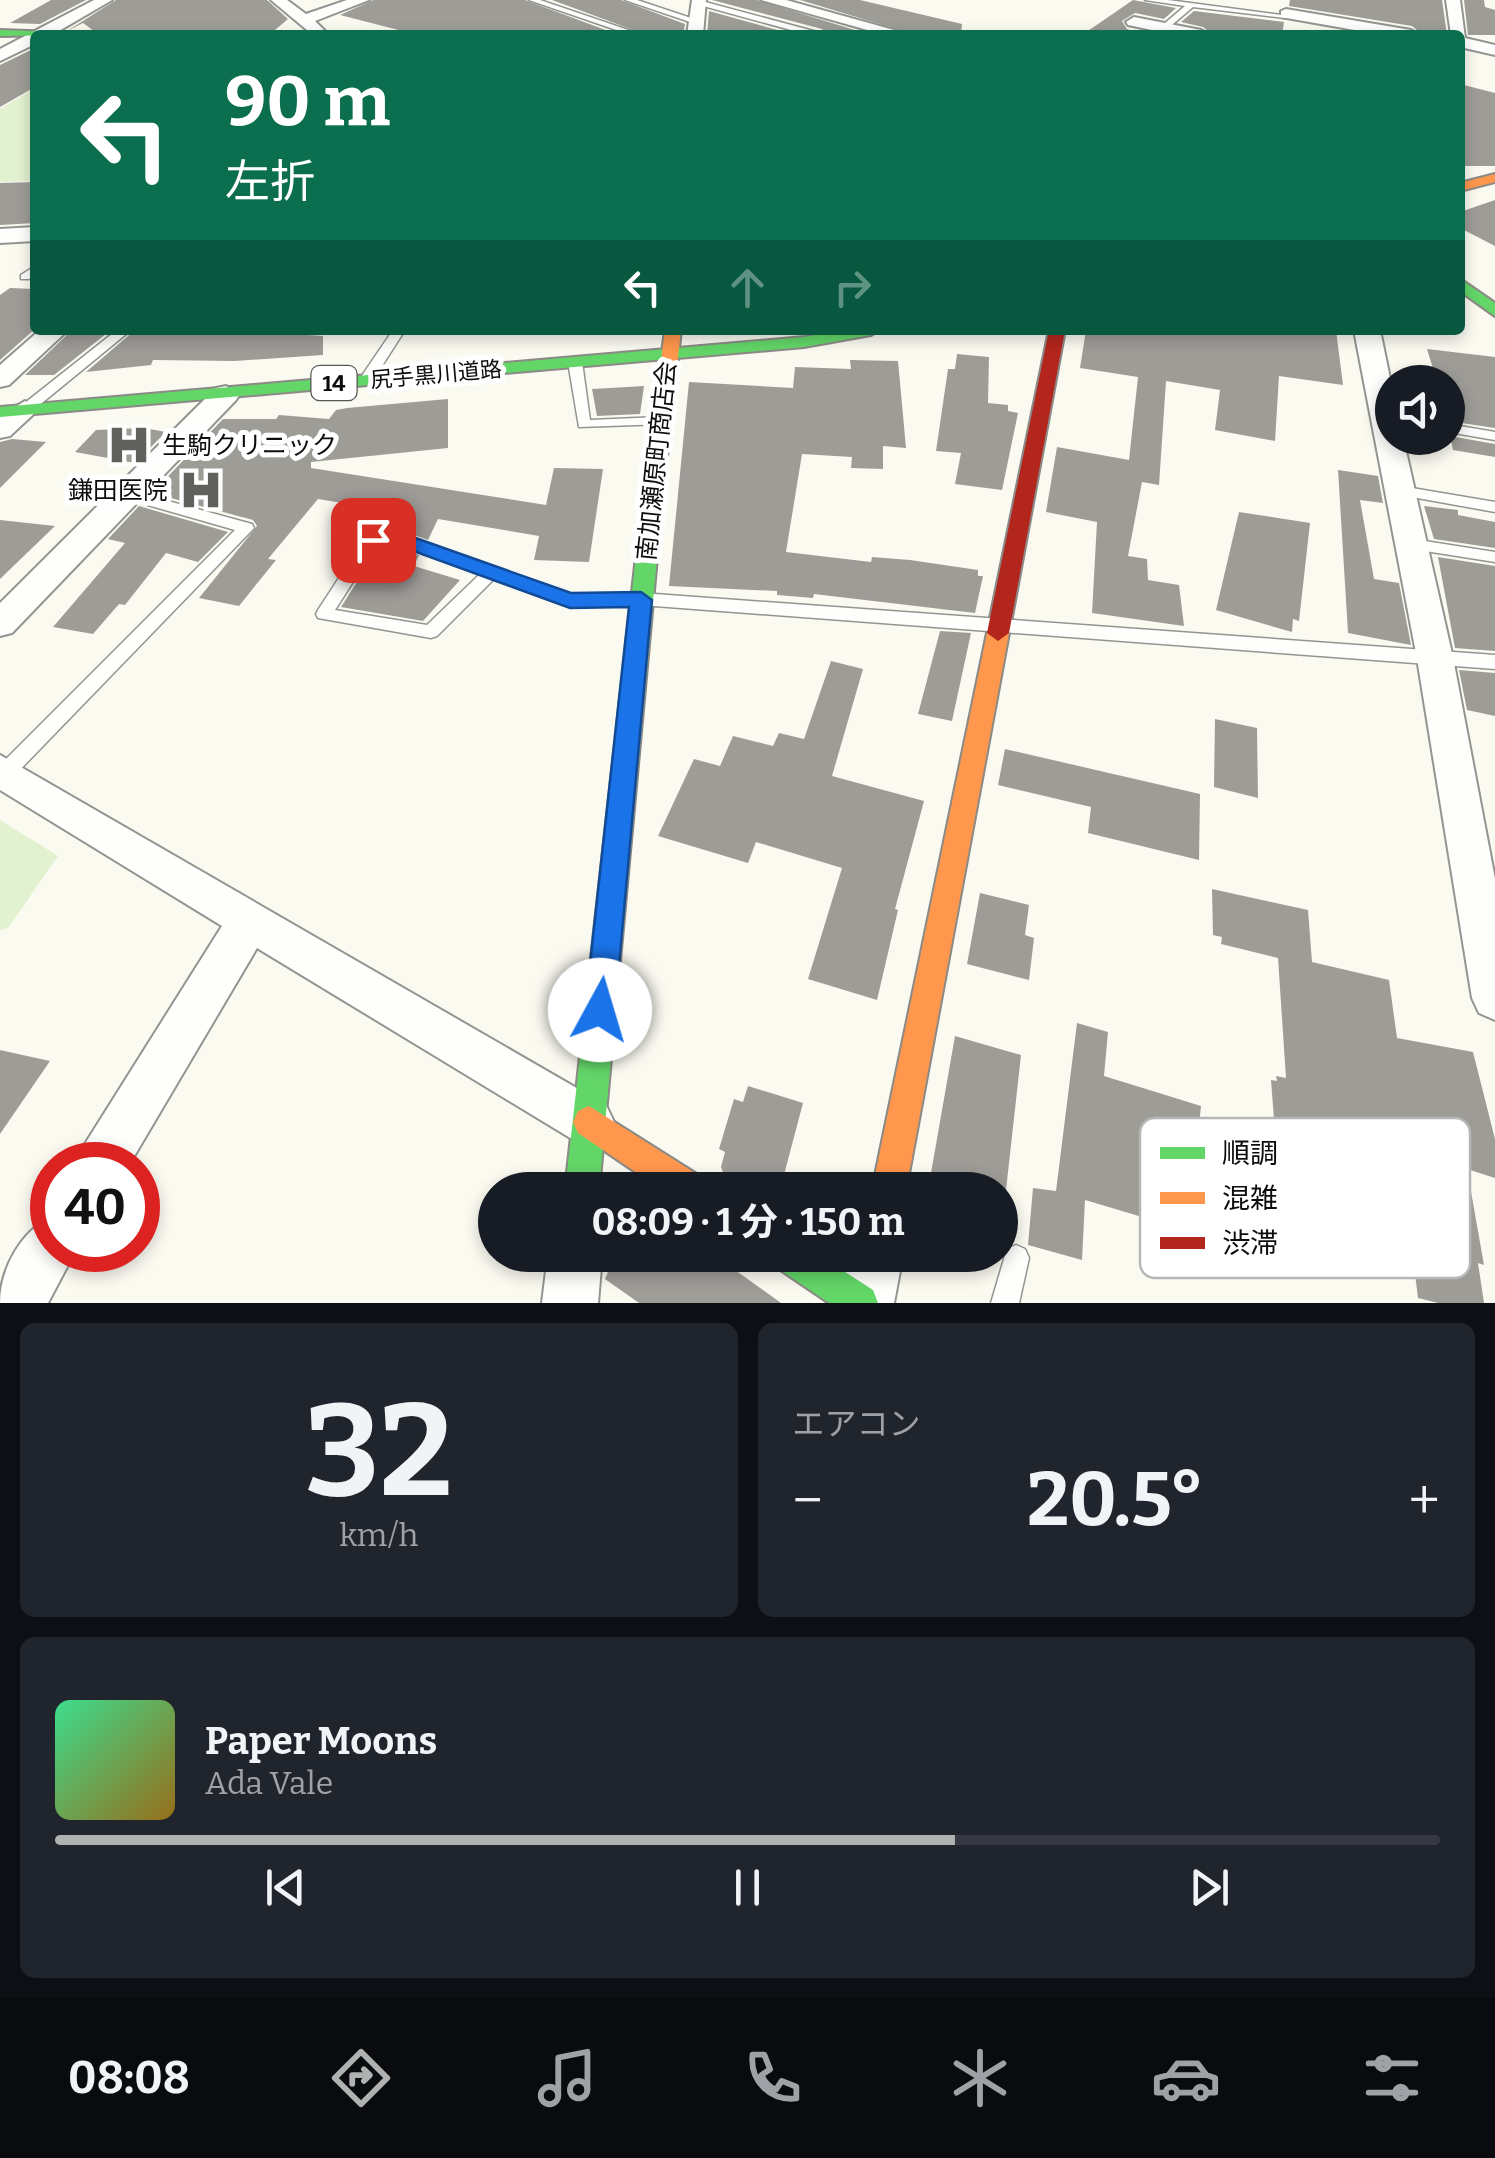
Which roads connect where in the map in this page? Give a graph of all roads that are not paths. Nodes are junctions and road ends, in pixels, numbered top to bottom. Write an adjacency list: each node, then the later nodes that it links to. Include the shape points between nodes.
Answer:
1 (105, 0): 18 (street)
2 (278, 0): 15 (street)
3 (362, 0): 15 (street)
4 (533, 0): 13 (lane)
5 (578, 0): 13 (lane)
6 (629, 0): 17 (lane)
7 (768, 0): 22 (street)
8 (1149, 0): 12 (lane)
9 (1220, 0): 14 (lane)
10 (1453, 0): 26 (street)
11 (699, 1): 17 (street); 21 (lane)
12 (1190, 6): 14 (lane); 24 (lane)
13 (554, 7): 20 (lane)
14 (1284, 8): 25 (street)
15 (304, 20): 19 (street)
16 (1134, 22): 23 (street)
17 (696, 28)
18 (50, 30)
19 (317, 30)
20 (624, 30)
21 (800, 30)
22 (885, 30)
23 (1156, 30)
24 (1160, 30)
25 (1387, 30)
26 (1457, 30)
27 (0, 33): 28 (street)
28 (30, 35)
29 (30, 41): 32 (street)
30 (1465, 41): 31 (street)
31 (1495, 50)
32 (0, 56)
33 (1495, 178): 34 (street)
34 (1465, 187)
35 (30, 234): 36 (street)
36 (0, 236)
37 (1465, 291): 38 (street)
38 (1489, 323)
39 (50, 335): 48 (street)
40 (118, 335): 51 (lane)
41 (397, 335): 49 (lane)
42 (843, 335): 45 (street, 尻手黒川道路 / 14, via 804,342)
43 (1056, 335): 66 (street)
44 (1368, 335): 47 (street)
45 (670, 342): 46 (street, 尻手黒川道路 / 14); 52 (street, 南加瀬原町商店会)
46 (576, 362): 49 (street, 尻手黒川道路 / 14); 52 (lane, via 584,424)
47 (1376, 365)
48 (0, 379)
49 (366, 380): 50 (street, 尻手黒川道路 / 14)
50 (226, 394): 51 (street, 尻手黒川道路 / 14); 58 (street)
51 (13, 411): 53 (street)
52 (660, 421): 64 (street, 南加瀬原町商店会)
53 (0, 430)
54 (1465, 431): 55 (lane)
55 (1495, 436)
56 (1395, 455): 57 (street)
57 (1400, 490): 59 (lane); 60 (street)
58 (128, 494): 63 (street); 69 (lane, via 246,528)
59 (1495, 506)
60 (1412, 544): 61 (lane); 67 (street)
61 (1495, 557)
62 (492, 572): 62 (lane, via 431,632 324,614 373,540 390,535); 64 (lane, via 570,601)
63 (16, 590): 65 (street)
64 (641, 600): 66 (lane); 73 (street, 南加瀬原町商店会)
65 (0, 624)
66 (1002, 624): 67 (lane); 77 (street)
67 (1435, 658): 68 (lane); 71 (street)
68 (1495, 662)
69 (2, 772): 70 (street)
70 (250, 920): 73 (street); 74 (street)
71 (1489, 936): 72 (street)
72 (1495, 998)
73 (589, 1122): 75 (street, 南加瀬原町商店会); 76 (street)
74 (115, 1142)
75 (584, 1172)
76 (663, 1172)
77 (893, 1172)
78 (35, 1272): 83 (street)
79 (573, 1272): 84 (street)
80 (815, 1272): 85 (street)
81 (871, 1272): 85 (street)
82 (1013, 1272): 86 (lane)
83 (17, 1303)
84 (570, 1303)
85 (863, 1303)
86 (1005, 1303)

